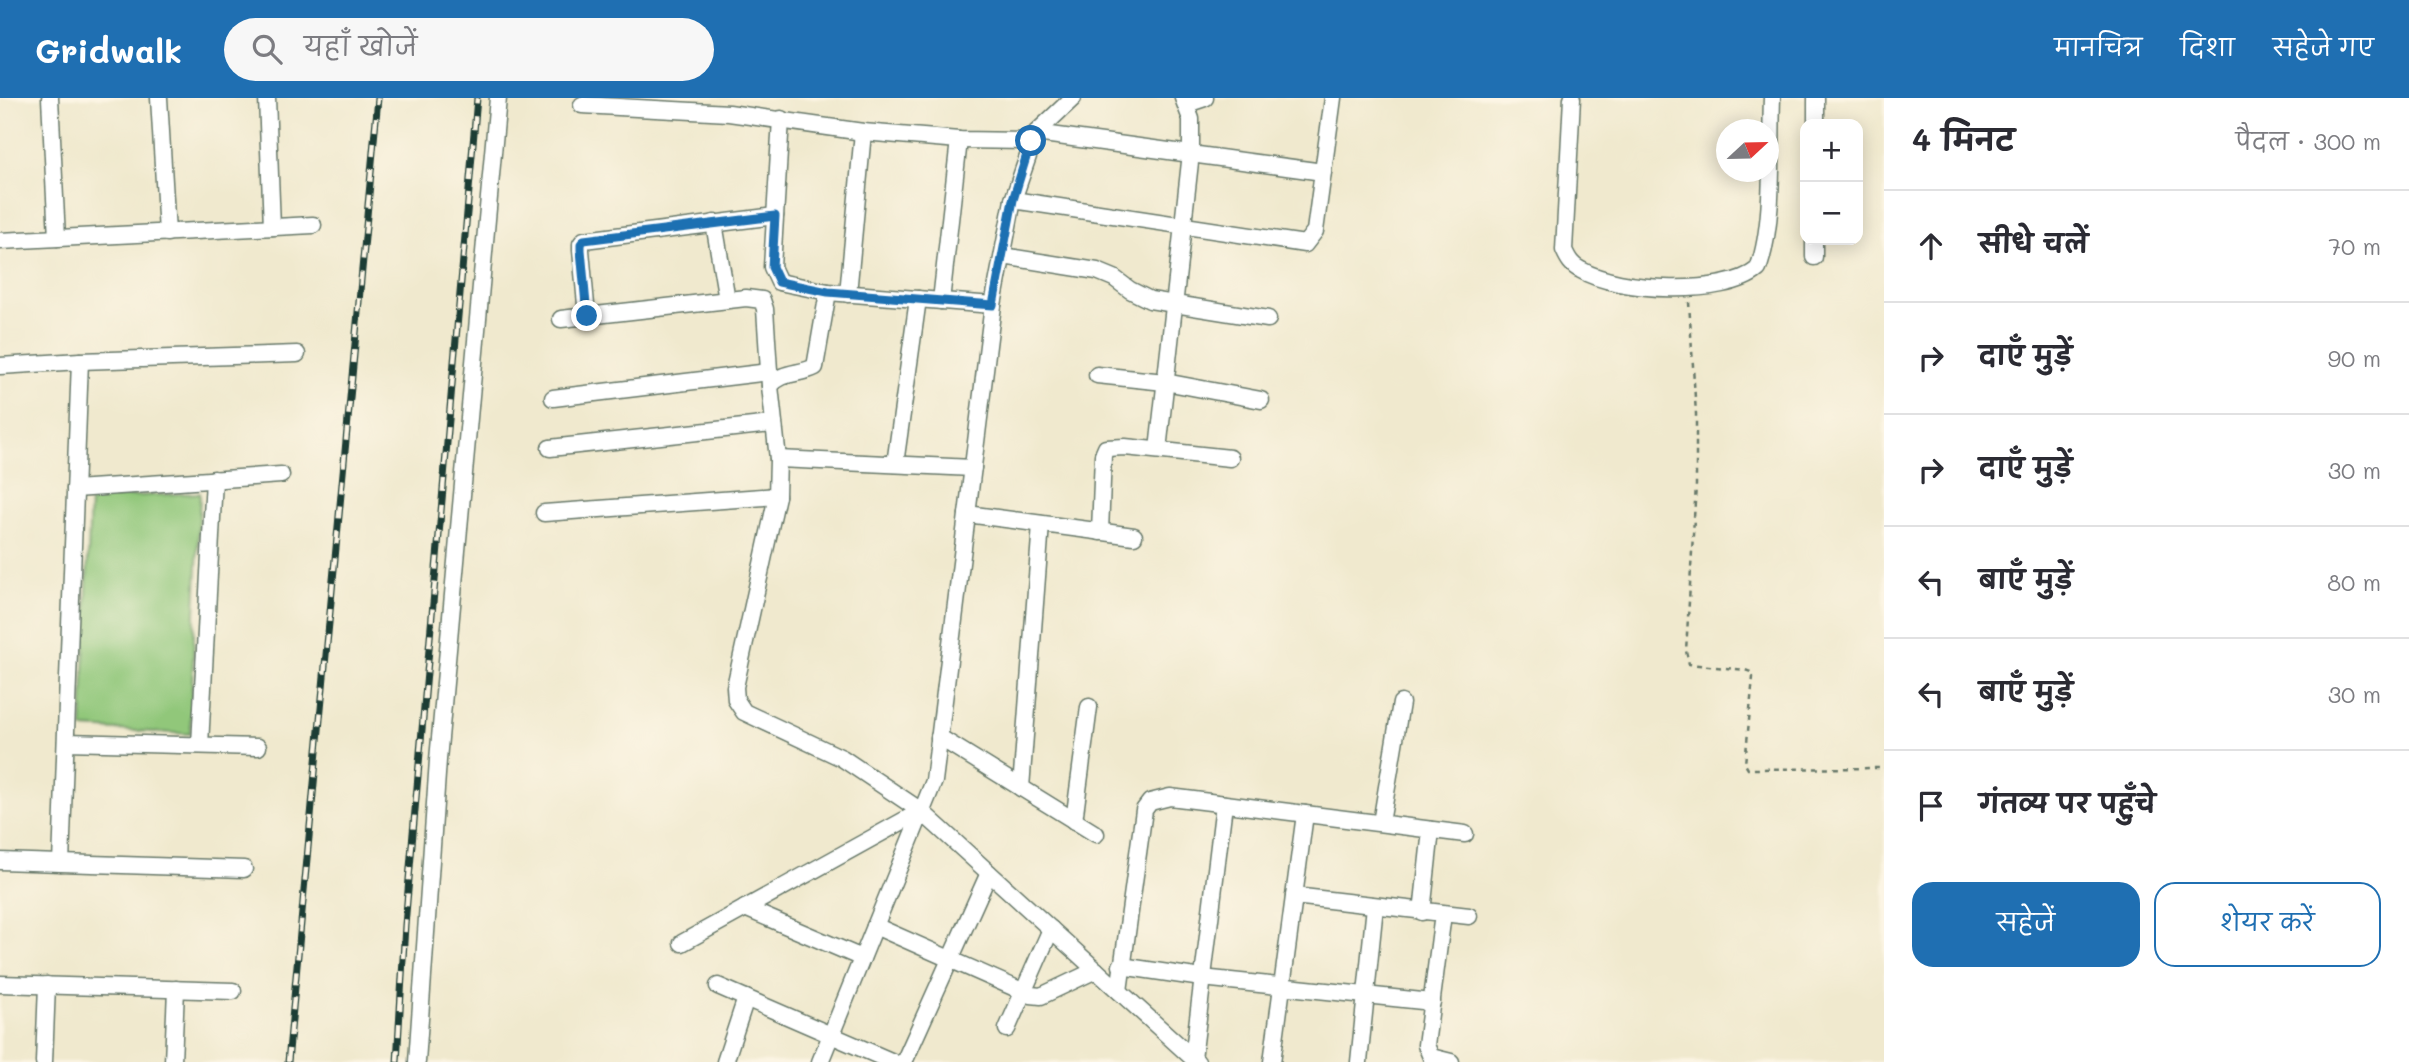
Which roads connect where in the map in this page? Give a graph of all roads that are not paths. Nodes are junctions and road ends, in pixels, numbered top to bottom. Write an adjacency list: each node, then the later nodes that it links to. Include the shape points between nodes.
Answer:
1 (50, 98): 29 (street)
2 (159, 98): 28 (street)
3 (267, 98): 27 (street)
4 (498, 98): 117 (street, via 438,760)
5 (1073, 98): 18 (street)
6 (1205, 98): 11 (street)
7 (1333, 98): 21 (street)
8 (1573, 98): 9 (street, via 1563,242 1569,261 1601,277 1647,288 1688,289 1741,279 1758,269 1765,251)
9 (1772, 98)
10 (1816, 98): 15 (street)
11 (1185, 101): 20 (street, via 1191,119)
12 (619, 103): 13 (street); 14 (street)
13 (582, 105)
14 (729, 105): 16 (street)
15 (1816, 119)
16 (781, 120): 17 (street); 23 (street)
17 (863, 132): 19 (street); 35 (street)
18 (1033, 137): 19 (street); 20 (street); 22 (street)
19 (959, 140): 38 (street)
20 (1191, 153): 21 (street); 26 (street)
21 (1324, 172): 26 (street, via 1315,231 1306,244)
22 (1013, 200): 26 (street); 32 (street)
23 (775, 216): 24 (street); 34 (street, via 772,267 779,282)
24 (714, 223): 37 (street); 41 (street, via 584,240)
25 (313, 225): 27 (street)
26 (1181, 226): 40 (street)
27 (272, 227): 28 (street)
28 (167, 233): 29 (street)
29 (57, 238): 30 (street)
30 (0, 241)
31 (1814, 245): 33 (street)
32 (1003, 256): 39 (street); 40 (street, via 1097,271 1139,296)
33 (1814, 257)
34 (828, 292): 35 (street); 48 (street, via 815,367)
35 (848, 293): 36 (street)
36 (918, 299): 38 (street); 57 (street)
37 (727, 300): 41 (street); 48 (street, via 762,300)
38 (941, 301): 39 (street)
39 (993, 305): 58 (street)
40 (1174, 306): 43 (street); 49 (street)
41 (587, 316): 42 (street)
42 (561, 319)
43 (1268, 319)
44 (297, 354): 45 (street)
45 (80, 360): 46 (street); 61 (street)
46 (0, 366)
47 (1097, 375): 49 (street)
48 (770, 379): 50 (street); 52 (street)
49 (1165, 382): 51 (street); 54 (street)
50 (553, 398)
51 (1261, 400)
52 (772, 424): 53 (street); 56 (street)
53 (550, 448)
54 (1158, 450): 55 (street); 66 (street, via 1106,449)
55 (1230, 458)
56 (778, 459): 57 (street); 62 (street)
57 (895, 464): 58 (street)
58 (973, 468): 64 (street)
59 (281, 475): 60 (street)
60 (214, 479): 61 (street); 72 (street)
61 (75, 489): 71 (street)
62 (777, 496): 63 (street); 76 (street, via 735,687 736,700 744,712 842,758)
63 (544, 513)
64 (967, 514): 65 (street); 70 (street)
65 (1041, 524): 66 (street); 74 (street)
66 (1100, 532): 67 (street)
67 (1134, 536)
68 (1401, 703): 79 (street)
69 (1089, 707): 78 (street)
70 (939, 737): 74 (street); 76 (street, via 934,781)
71 (66, 741): 72 (street); 84 (street)
72 (200, 745): 73 (street)
73 (258, 747)
74 (1021, 788): 78 (street)
75 (1224, 804): 77 (street); 98 (street, via 1170,797 1150,803 1144,810); 100 (street)
76 (921, 811): 86 (street); 89 (street); 93 (street)
77 (1305, 814): 79 (street); 87 (street)
78 (1074, 821): 81 (street)
79 (1381, 823): 80 (street)
80 (1431, 830): 82 (street); 90 (street)
81 (1096, 834)
82 (1465, 834)
83 (0, 861): 84 (street)
84 (61, 863): 85 (street)
85 (244, 869)
86 (989, 873): 94 (street); 97 (street)
87 (1294, 896): 88 (street); 104 (street)
88 (1375, 906): 90 (street); 109 (street)
89 (745, 908): 95 (street); 96 (street)
90 (1422, 912): 91 (street)
91 (1443, 914): 92 (street); 111 (street)
92 (1469, 916)
93 (875, 926): 96 (street); 97 (street)
94 (1051, 929): 99 (street); 108 (street)
95 (682, 943)
96 (862, 958): 113 (street)
97 (950, 959): 108 (street); 121 (street)
98 (1121, 966): 100 (street); 107 (street)
99 (1096, 970): 107 (street); 108 (street, via 1041,996)
100 (1202, 978): 104 (street); 114 (street)
101 (0, 984): 102 (street)
102 (47, 985): 105 (street); 115 (street)
103 (718, 986): 110 (street)
104 (1282, 987): 109 (street); 122 (street)
105 (176, 989): 106 (street); 116 (street)
106 (233, 991)
107 (1119, 991): 114 (street)
108 (1024, 992): 112 (street)
109 (1366, 996): 111 (street); 123 (street)
110 (746, 999): 113 (street); 118 (street)
111 (1432, 1002): 124 (street, via 1428,1052)
112 (1007, 1029)
113 (831, 1035): 119 (street); 120 (street)
114 (1195, 1060)
115 (44, 1062)
116 (173, 1062)
117 (417, 1062)
118 (725, 1062)
119 (820, 1062)
120 (893, 1062)
121 (904, 1062)
122 (1272, 1062)
123 (1359, 1062)
124 (1451, 1062)

